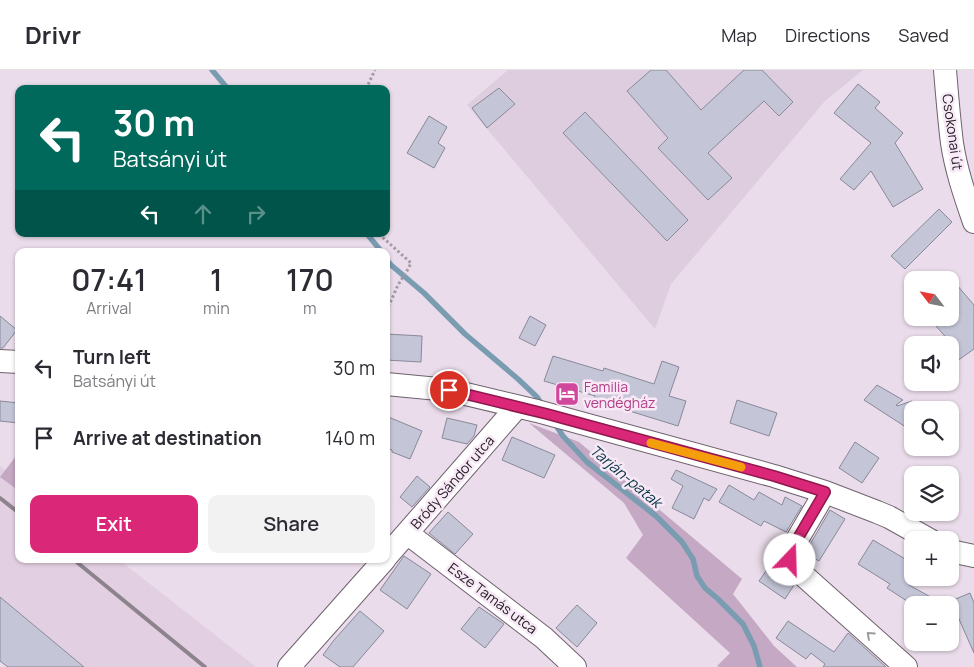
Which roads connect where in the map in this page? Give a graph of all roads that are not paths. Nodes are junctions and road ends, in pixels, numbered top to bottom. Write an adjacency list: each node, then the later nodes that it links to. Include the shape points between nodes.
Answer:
1 (944, 70): 2 (street, Csokonai út, via 954,150)
2 (974, 222)
3 (0, 360): 4 (street)
4 (15, 362)
5 (390, 384): 6 (street, via 449,390)
6 (527, 409): 7 (street); 9 (street, Bródy Sándor utca)
7 (825, 492): 8 (street, via 889,517); 16 (street, one-way to 7, via 790,560 791,550)
8 (914, 531)
9 (407, 533): 10 (street, Bródy Sándor utca); 15 (street, Esze Tamás utca, via 544,638)
10 (390, 552)
11 (959, 553): 12 (street)
12 (974, 556)
13 (381, 563): 14 (street, Bródy Sándor utca)
14 (289, 667)
15 (575, 667)
16 (906, 667)

